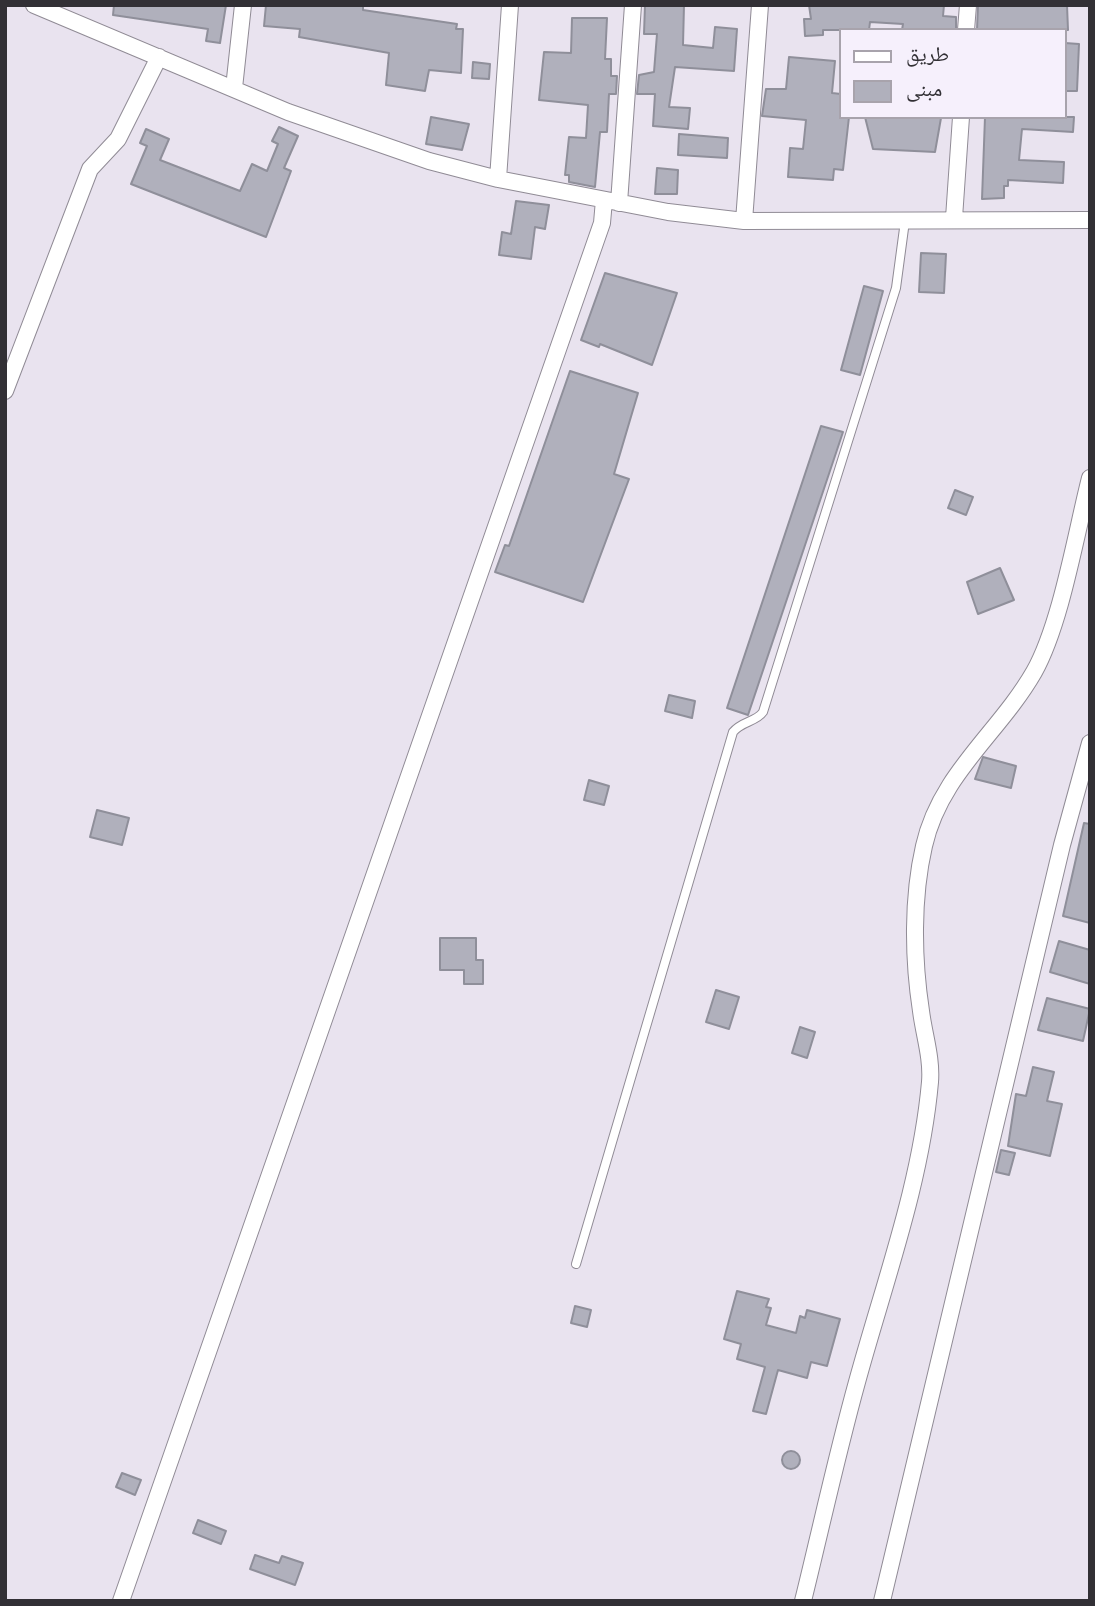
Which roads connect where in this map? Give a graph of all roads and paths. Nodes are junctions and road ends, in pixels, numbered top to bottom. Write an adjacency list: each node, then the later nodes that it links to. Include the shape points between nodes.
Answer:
1 (34, 5): 8 (street)
2 (243, 5): 9 (street)
3 (510, 5): 11 (street)
4 (633, 5): 12 (street)
5 (760, 5): 16 (street)
6 (968, 5): 7 (street)
7 (966, 28)
8 (159, 57): 9 (street); 17 (street, via 118,139 90,169)
9 (234, 89): 11 (street, via 429,162)
10 (961, 119): 13 (street)
11 (498, 179): 12 (street)
12 (612, 201): 16 (street); 21 (street)
13 (954, 218): 14 (street); 15 (street)
14 (905, 220): 16 (street); 20 (lane, via 897,289 807,578 763,712 733,732)
15 (1090, 220)
16 (744, 221)
17 (5, 391)
18 (1090, 478): 22 (street, via 1040,659 1022,690 942,795 924,845 917,977 930,1083 911,1191 856,1384)
19 (1090, 743): 23 (street)
20 (576, 1264)
21 (121, 1601)
22 (803, 1601)
23 (882, 1601)

